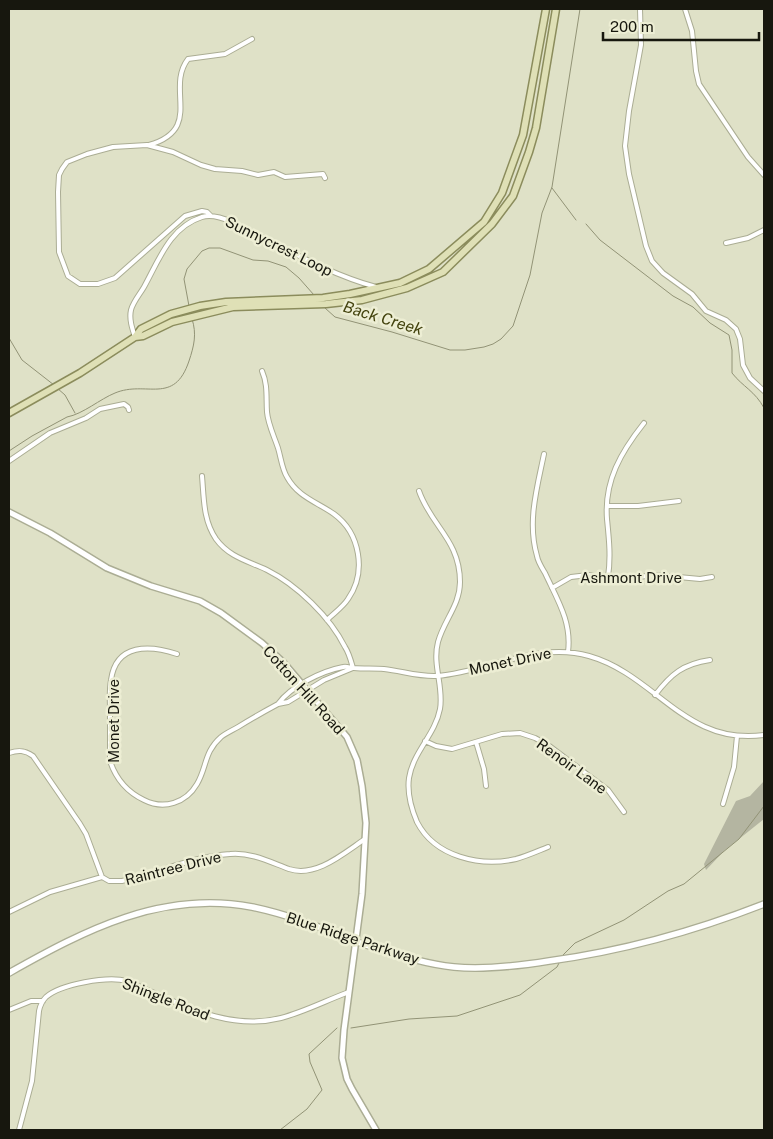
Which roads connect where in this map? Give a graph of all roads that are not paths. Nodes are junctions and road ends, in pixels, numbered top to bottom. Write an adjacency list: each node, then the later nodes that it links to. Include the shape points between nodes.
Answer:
1 (546, 9): 12 (main road, via 523,136 498,202 484,222 429,269)
2 (556, 9): 13 (main road, via 536,128 513,196 492,224 443,272 408,288 362,300 233,308)
3 (640, 9): 16 (street, via 642,45 625,146 646,246 650,258 662,272 692,294 706,310 736,329 743,365 750,378)
4 (685, 9): 7 (street, via 692,31 699,84 748,157)
5 (252, 38): 6 (street, via 225,54 188,59 180,75 177,127 161,140)
6 (147, 145): 8 (street, via 215,170 258,175 274,172 284,177 323,174); 9 (street, via 99,150 68,162 62,169 58,182 58,239 61,260 68,276 87,285 112,280 185,216 202,211)
7 (764, 175)
8 (325, 178)
9 (211, 216): 12 (street, Sunnycrest Loop, via 232,222 323,268); 14 (street, Sunnycrest Loop, via 204,216 184,227 166,247 132,308 131,324)
10 (764, 230): 11 (street)
11 (726, 243)
12 (381, 288): 13 (main road, via 323,298 200,306 171,314)
13 (145, 331): 14 (main road)
14 (135, 337): 18 (main road)
15 (262, 371): 30 (street, via 267,386 268,419 285,475 304,496 341,519 351,532 357,549 359,567 352,592 343,606)
16 (764, 391)
17 (129, 410): 21 (street, via 124,404 100,409 50,433)
18 (9, 414)
19 (644, 423): 25 (street, via 619,458)
20 (544, 454): 29 (street, via 532,513 533,535 537,557)
21 (9, 461)
22 (202, 476): 30 (street, via 207,520 222,545 238,558 289,583)
23 (418, 491): 35 (street, via 426,509 451,543 460,573 456,604 438,644)
24 (680, 501): 25 (street)
25 (607, 506): 27 (street, via 611,552)
26 (9, 512): 36 (street, Cotton Hill Road, via 113,571 211,606 274,653)
27 (608, 577): 28 (street, Ashmont Drive, via 627,579 669,575); 29 (street, Ashmont Drive, via 571,577)
28 (712, 578)
29 (552, 588): 31 (street, via 566,618)
30 (327, 620): 34 (street, via 344,644)
31 (568, 652): 35 (street, Monet Drive, via 535,654); 38 (street, Monet Drive, via 606,662)
32 (177, 654): 39 (street, Monet Drive, via 152,648 132,650 121,657 111,679 110,761 122,784 145,801 176,804 186,797 198,784 206,757 222,736)
33 (710, 660): 38 (street, via 676,671)
34 (353, 668): 35 (street, Monet Drive); 36 (street, Monet Drive, via 332,670); 37 (street, Monet Drive)
35 (437, 676): 42 (street, via 439,712)
36 (302, 684): 37 (street, Cotton Hill Road); 39 (street, Monet Drive)
37 (309, 690): 39 (street, Monet Drive); 48 (street, Cotton Hill Road, via 341,728 355,752 362,786)
38 (655, 695): 41 (street, Monet Drive, via 699,725)
39 (278, 704)
40 (764, 735): 41 (street, Monet Drive)
41 (737, 736): 46 (street, via 734,767)
42 (425, 741): 43 (street, Renoir Lane, via 452,749); 49 (street, via 411,769 408,788 415,817 430,839 454,855 484,861 515,859)
43 (476, 742): 45 (street); 47 (street, Renoir Lane, via 511,733 536,738 608,790)
44 (9, 753): 50 (street, via 21,751 33,756 86,834)
45 (486, 786)
46 (723, 804)
47 (624, 812)
48 (365, 839): 50 (street, Raintree Drive, via 335,859 306,870 291,870 250,855 237,854 215,856 122,881 109,881); 54 (street, Cotton Hill Road, via 362,894)
49 (548, 847)
50 (102, 877): 52 (street, Raintree Drive, via 50,892)
51 (764, 904): 53 (main road, Blue Ridge Parkway, bridge, via 694,929 579,957 469,968 422,962 264,910 222,904 183,904 111,921)
52 (9, 912)
53 (9, 973)
54 (349, 992): 55 (street, Shingle Road, via 293,1014 253,1022 212,1017 115,979 81,983 50,994); 58 (street, Cotton Hill Road, via 342,1048 343,1068)
55 (43, 1001): 56 (street, Shingle Road, via 31,1001); 57 (street, via 37,1022 32,1081)
56 (9, 1010)
57 (19, 1130)
58 (376, 1130)

